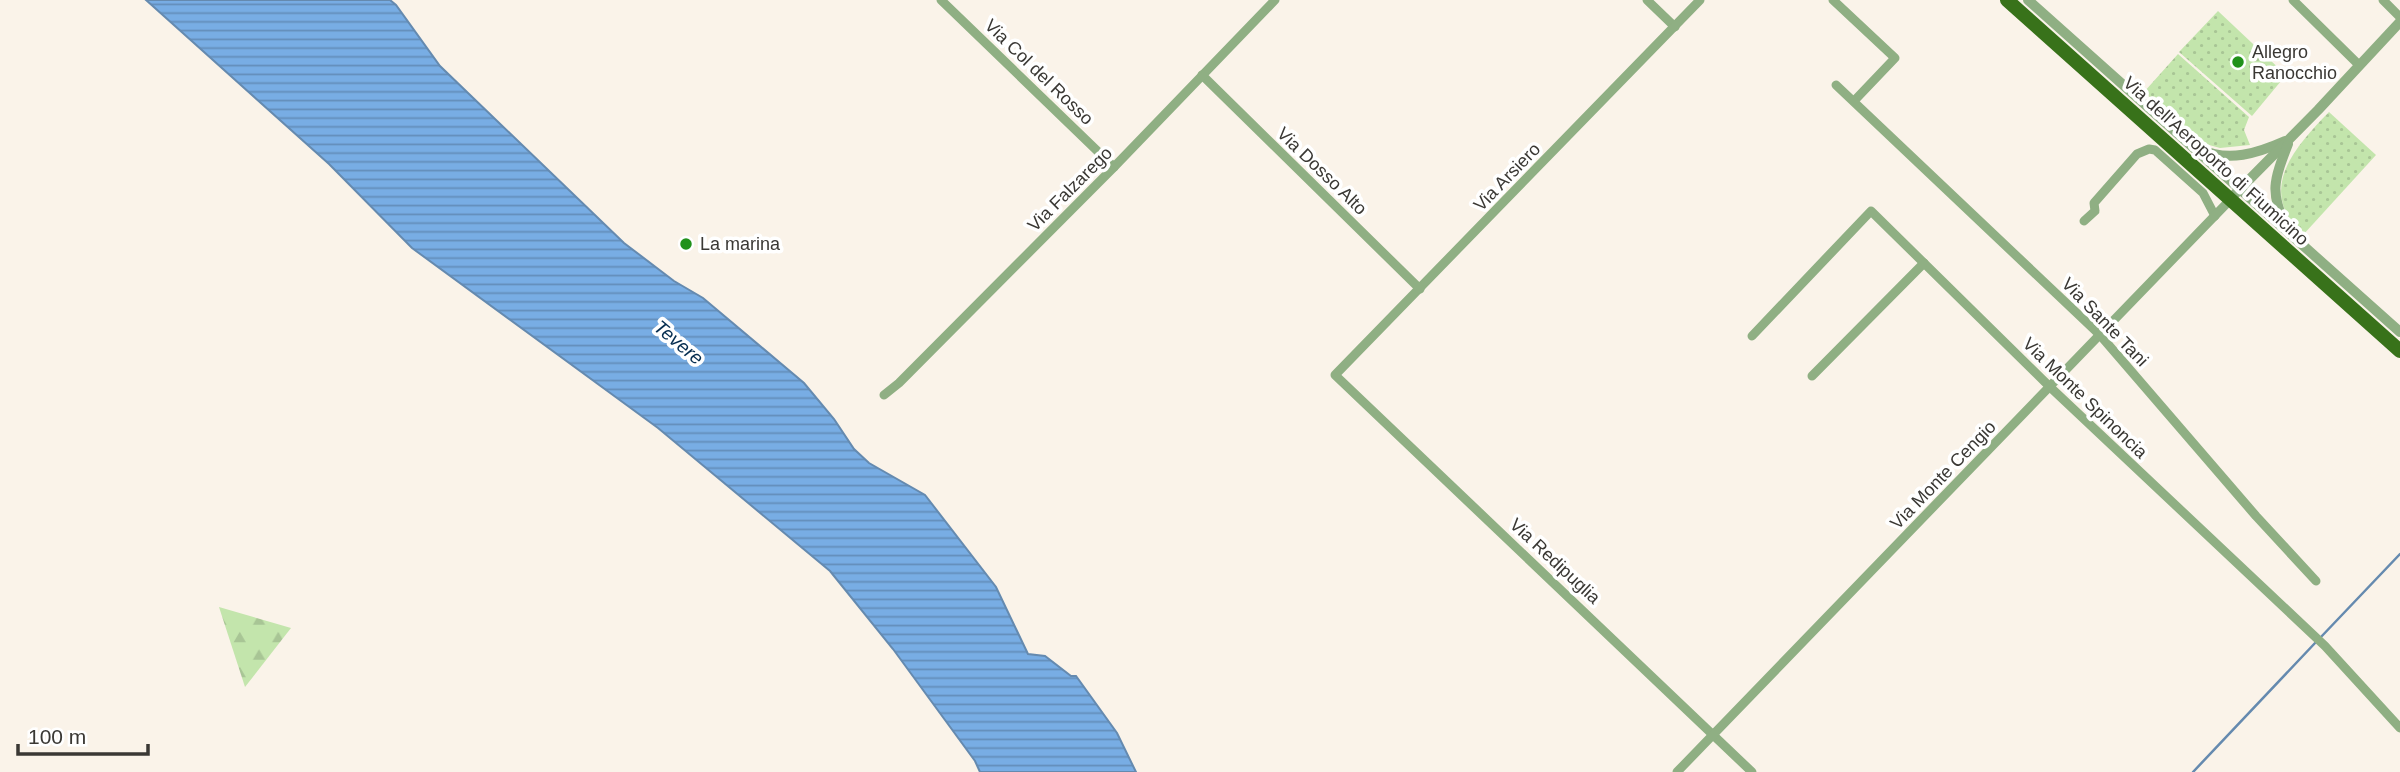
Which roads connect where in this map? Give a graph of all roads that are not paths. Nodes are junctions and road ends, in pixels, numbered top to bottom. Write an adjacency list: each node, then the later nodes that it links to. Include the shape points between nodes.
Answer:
1 (941, 0): 18 (street, Via Col del Rosso)
2 (1275, 0): 13 (street, Via Falzarego)
3 (1647, 0): 11 (street)
4 (1700, 0): 11 (street, Via Arsiero)
5 (1833, 0): 15 (street, via 1895,58)
6 (2007, 0): 19 (main road, Via dell'Aeroporto di Fiumicino)
7 (2028, 0): 17 (street)
8 (2293, 0): 12 (street)
9 (2383, 0): 10 (street)
10 (2399, 24): 12 (street)
11 (1675, 27): 24 (street, Via Arsiero)
12 (2359, 65): 16 (street)
13 (1202, 75): 18 (street, Via Falzarego); 24 (street, Via Dosso Alto)
14 (1836, 85): 15 (street, Via Sante Tani)
15 (1854, 101): 26 (street, Via Sante Tani)
16 (2291, 138): 17 (street, via 2236,156 2207,152); 19 (street); 22 (street, via 2279,169 2275,201)
17 (2189, 143): 19 (street)
18 (1114, 167): 32 (street, Via Falzarego)
19 (2235, 195): 20 (street, Via Monte Cengio); 22 (street); 28 (main road, Via dell'Aeroporto di Fiumicino)
20 (2215, 216): 21 (street, via 2203,193 2149,149 2137,154 2094,203 2095,211); 26 (street, Via Monte Cengio)
21 (2084, 222)
22 (2290, 234): 25 (street)
23 (1924, 263): 27 (street, Via Monte Spinoncia, via 1871,211); 30 (street); 31 (street, Via Monte Spinoncia)
24 (1420, 289): 29 (street, Via Arsiero)
25 (2400, 332)
26 (2100, 335): 31 (street, Via Monte Cengio); 33 (street, Via Sante Tani)
27 (1752, 336)
28 (2400, 351)
29 (1335, 374): 35 (street, Via Redipuglia)
30 (1812, 376)
31 (2050, 387): 34 (street, Via Monte Spinoncia, via 2325,646); 35 (street, Via Monte Cengio)
32 (884, 395)
33 (2316, 581)
34 (2400, 728)
35 (1714, 734): 36 (street, Via Monte Cengio); 37 (street, Via Redipuglia)
36 (1677, 772)
37 (1752, 772)

